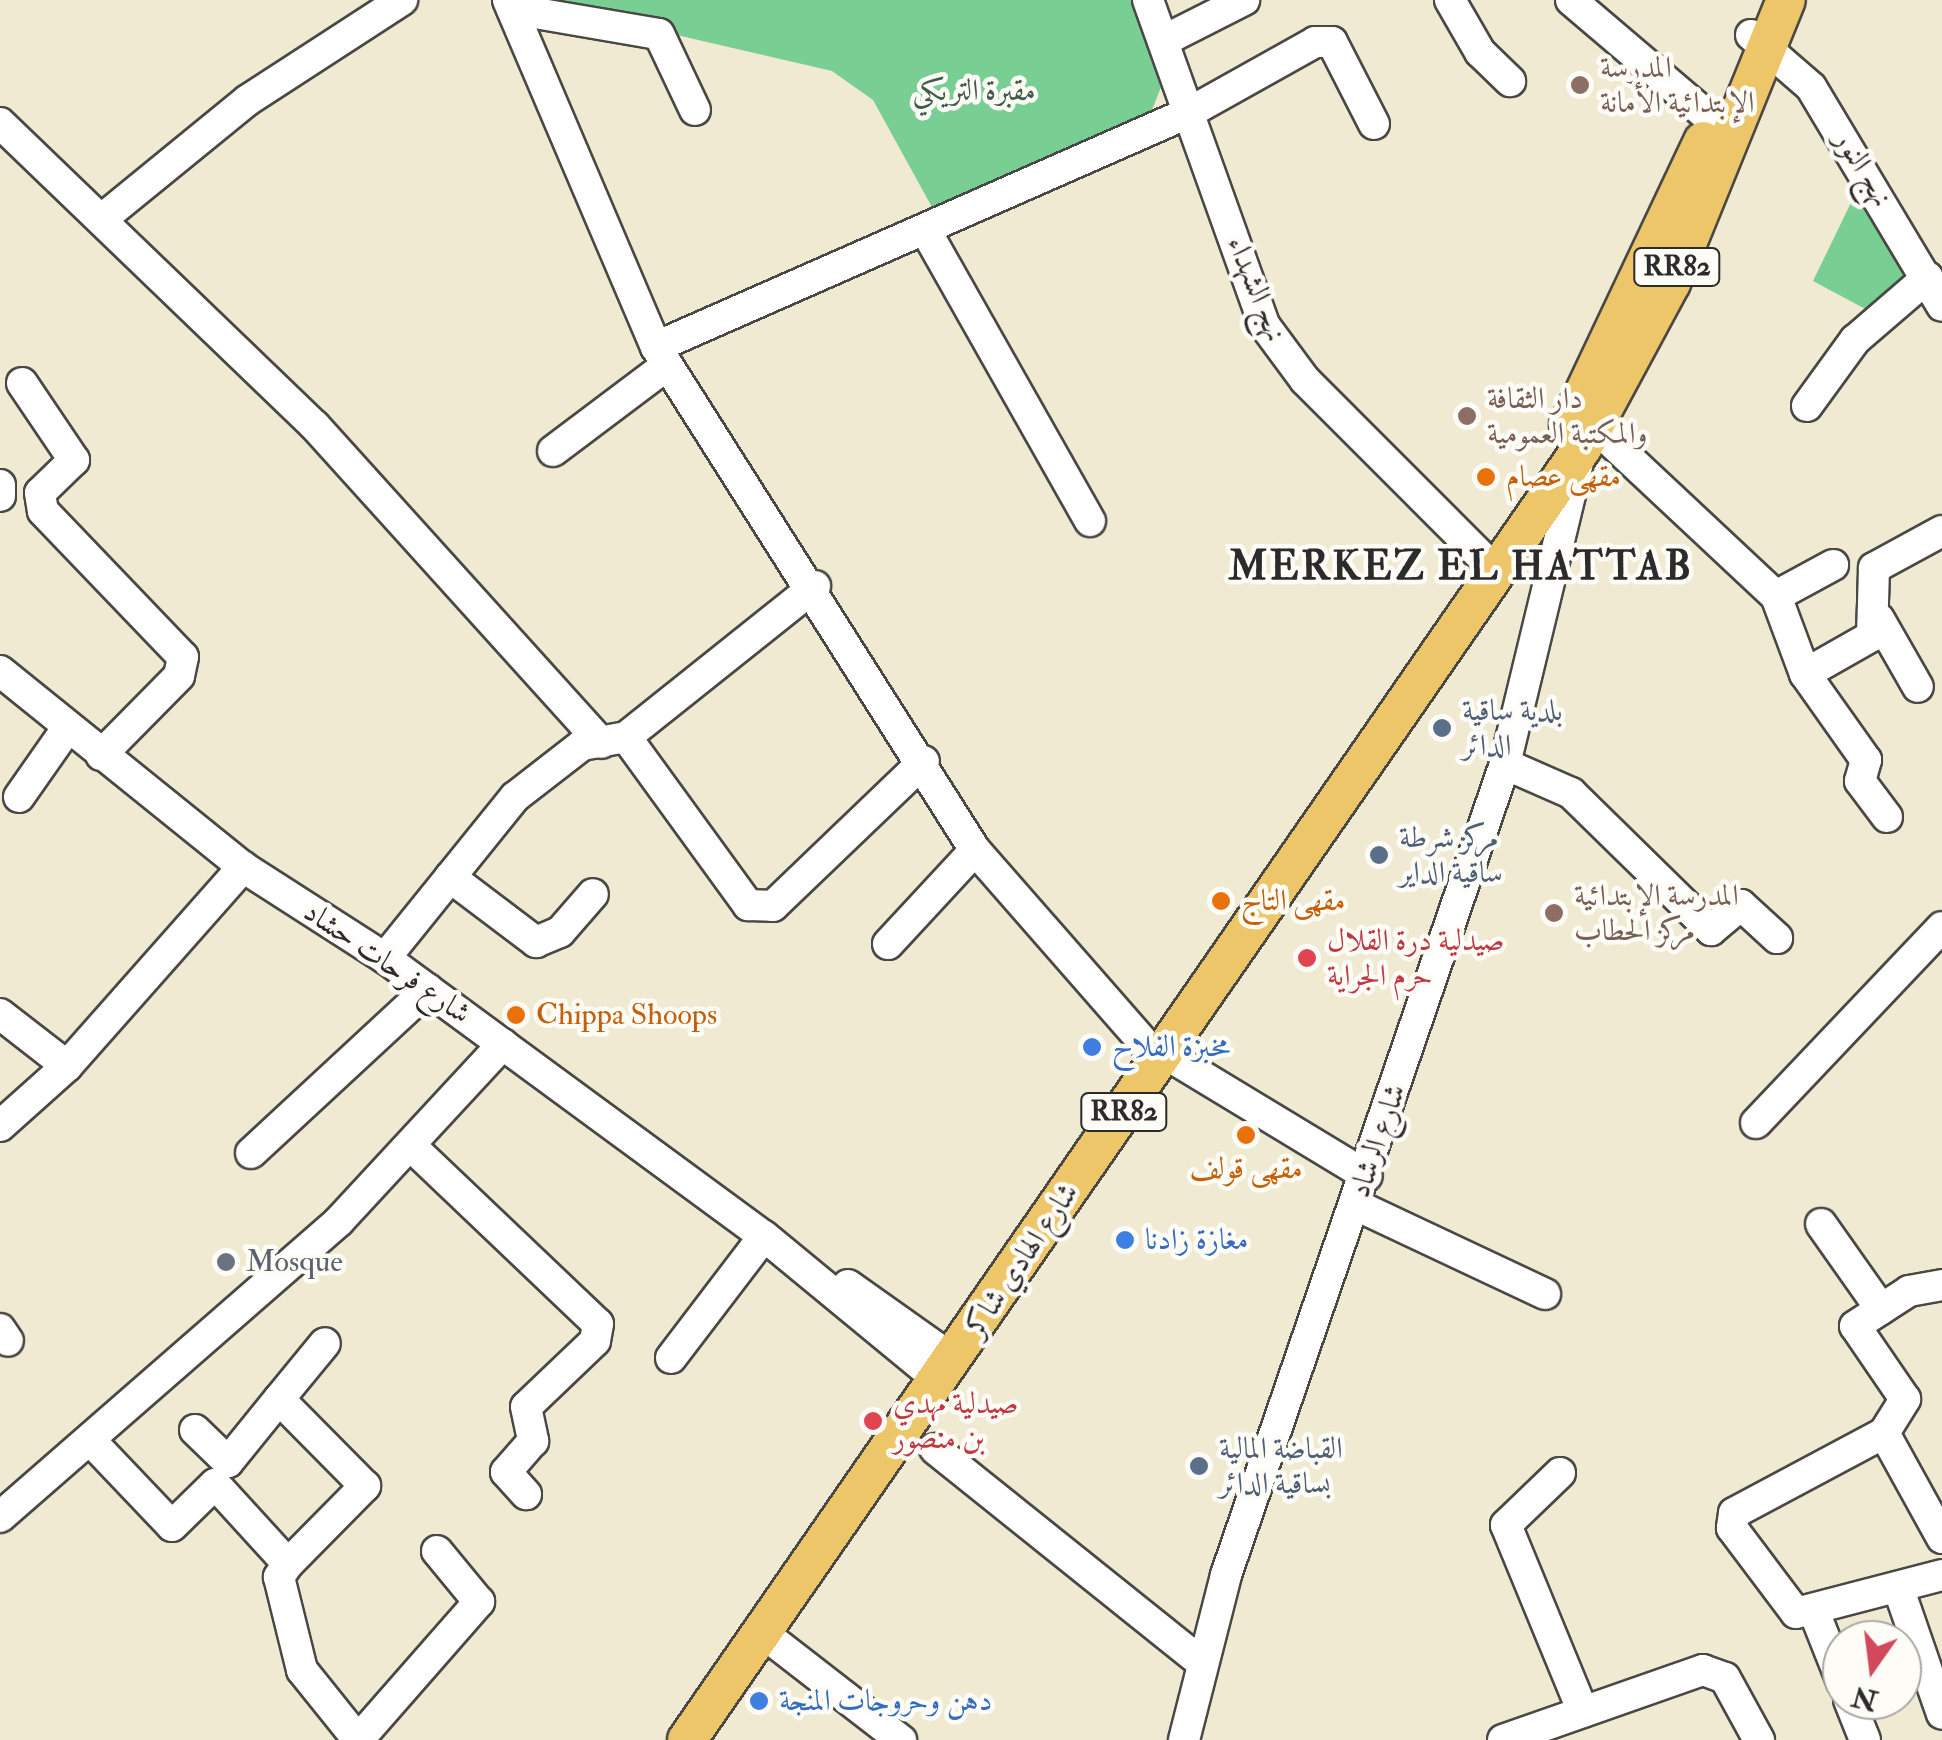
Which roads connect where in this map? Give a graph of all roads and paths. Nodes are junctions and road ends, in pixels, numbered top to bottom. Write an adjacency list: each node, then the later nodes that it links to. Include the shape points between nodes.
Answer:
1 (402, 0): 17 (street, via 248,100)
2 (1148, 0): 9 (street, نهج الشهداء)
3 (1244, 0): 9 (street)
4 (1450, 0): 11 (street, via 1480,52)
5 (1571, 0): 14 (street)
6 (1767, 0): 10 (main road, RR82)
7 (1786, 0): 10 (main road, RR82)
8 (510, 4): 12 (street, via 660,34); 21 (street)
9 (1163, 41): 13 (street, نهج الشهداء)
10 (1758, 41): 14 (main road, RR82); 19 (street, نهج النور, via 1811,88); 24 (main road, RR82, via 1670,283)
11 (1510, 81)
12 (695, 110)
13 (1190, 112): 16 (street, via 1324,40); 18 (street); 31 (street, نهج الشهداء, via 1284,355)
14 (1713, 121): 24 (main road, RR82)
15 (0, 123): 17 (street)
16 (1374, 124)
17 (102, 219): 39 (street, via 196,321 315,426)
18 (928, 232): 21 (street); 28 (street)
19 (1928, 277): 20 (street, نهج النور); 23 (street, via 1855,340)
20 (1942, 306)
21 (661, 356): 25 (street); 32 (street)
22 (22, 383): 40 (street, via 74,460 40,492 43,511 183,656 179,676)
23 (1808, 406)
24 (1571, 447): 31 (main road, RR82); 33 (street); 42 (street, شارع الرشاد, via 1560,539)
25 (553, 451)
26 (0, 485): 27 (street)
27 (0, 496)
28 (1090, 520)
29 (1942, 532): 34 (street, via 1874,568 1867,587)
30 (1833, 565): 33 (street)
31 (1492, 567): 56 (main road, شارع الهادي شاكر / RR82, via 1295,874)
32 (815, 586): 39 (street); 41 (street)
33 (1776, 596): 36 (street)
34 (1879, 619): 36 (street, via 1872,636); 37 (street)
35 (0, 671): 38 (street, شارع فرحات حشاد)
36 (1804, 674): 44 (street, via 1866,760 1860,780)
37 (1918, 686)
38 (68, 726): 40 (street, شارع فرحات حشاد); 43 (street)
39 (614, 740): 41 (street, via 748,905 773,906); 47 (street, via 582,745 515,797)
40 (101, 755): 46 (street, شارع فرحات حشاد)
41 (924, 761): 45 (street)
42 (1505, 764): 50 (street, via 1571,793 1710,930 1741,904); 62 (street, شارع الرشاد)
43 (19, 797)
44 (1887, 817)
45 (975, 850): 51 (street); 56 (street)
46 (243, 868): 52 (street, شارع فرحات حشاد); 57 (street)
47 (450, 876): 48 (street, via 536,942 560,932); 52 (street)
48 (593, 894)
49 (1940, 934): 58 (street)
50 (1777, 938)
51 (888, 944)
52 (385, 958): 53 (street, شارع فرحات حشاد)
53 (428, 990): 55 (street, شارع فرحات حشاد); 61 (street)
54 (0, 1014): 57 (street)
55 (503, 1044): 60 (street); 65 (street, شارع فرحات حشاد)
56 (1162, 1057): 62 (street); 71 (main road, شارع الهادي شاكر / RR82)
57 (66, 1066): 59 (street)
58 (1756, 1123)
59 (0, 1126)
60 (411, 1146): 75 (street); 78 (street, via 598,1324 595,1340 526,1407 533,1441 506,1472)
61 (251, 1153)
62 (1367, 1176): 63 (street, شارع الرشاد)
63 (1356, 1205): 67 (street); 88 (street, شارع الرشاد)
64 (1822, 1224): 68 (street)
65 (772, 1242): 70 (street); 71 (street, شارع فرحات حشاد)
66 (1942, 1285): 68 (street)
67 (1545, 1294)
68 (1881, 1309): 74 (street, via 1855,1326 1904,1399)
69 (325, 1343): 72 (street)
70 (671, 1358)
71 (947, 1370): 87 (main road, شارع الهادي شاكر / RR82)
72 (279, 1399): 73 (street, via 228,1462); 82 (street, via 365,1486)
73 (196, 1430)
74 (1884, 1433): 80 (street); 85 (street, via 1734,1512 1732,1528 1782,1605)
75 (91, 1441): 79 (street); 82 (street, via 172,1526 216,1484)
76 (935, 1449): 88 (street)
77 (1560, 1473): 90 (street, via 1506,1525)
78 (526, 1494)
79 (0, 1517)
80 (1942, 1538)
81 (437, 1551): 82 (street, via 479,1602 358,1740 302,1670 279,1577)
82 (288, 1564)
83 (1942, 1575): 84 (street)
84 (1898, 1587): 85 (street); 89 (street)
85 (1816, 1614): 86 (street)
86 (1822, 1630)
87 (752, 1640): 91 (main road, شارع الهادي شاكر / RR82, via 710,1674); 92 (main road, شارع الهادي شاكر / RR82); 93 (street)
88 (1201, 1662): 94 (street, شارع الرشاد)
89 (1942, 1714)
90 (1575, 1723): 95 (street); 96 (street, via 1704,1670 1725,1678)
91 (665, 1740)
92 (687, 1740)
93 (901, 1740)
94 (1184, 1740)
95 (1504, 1740)
96 (1759, 1740)

